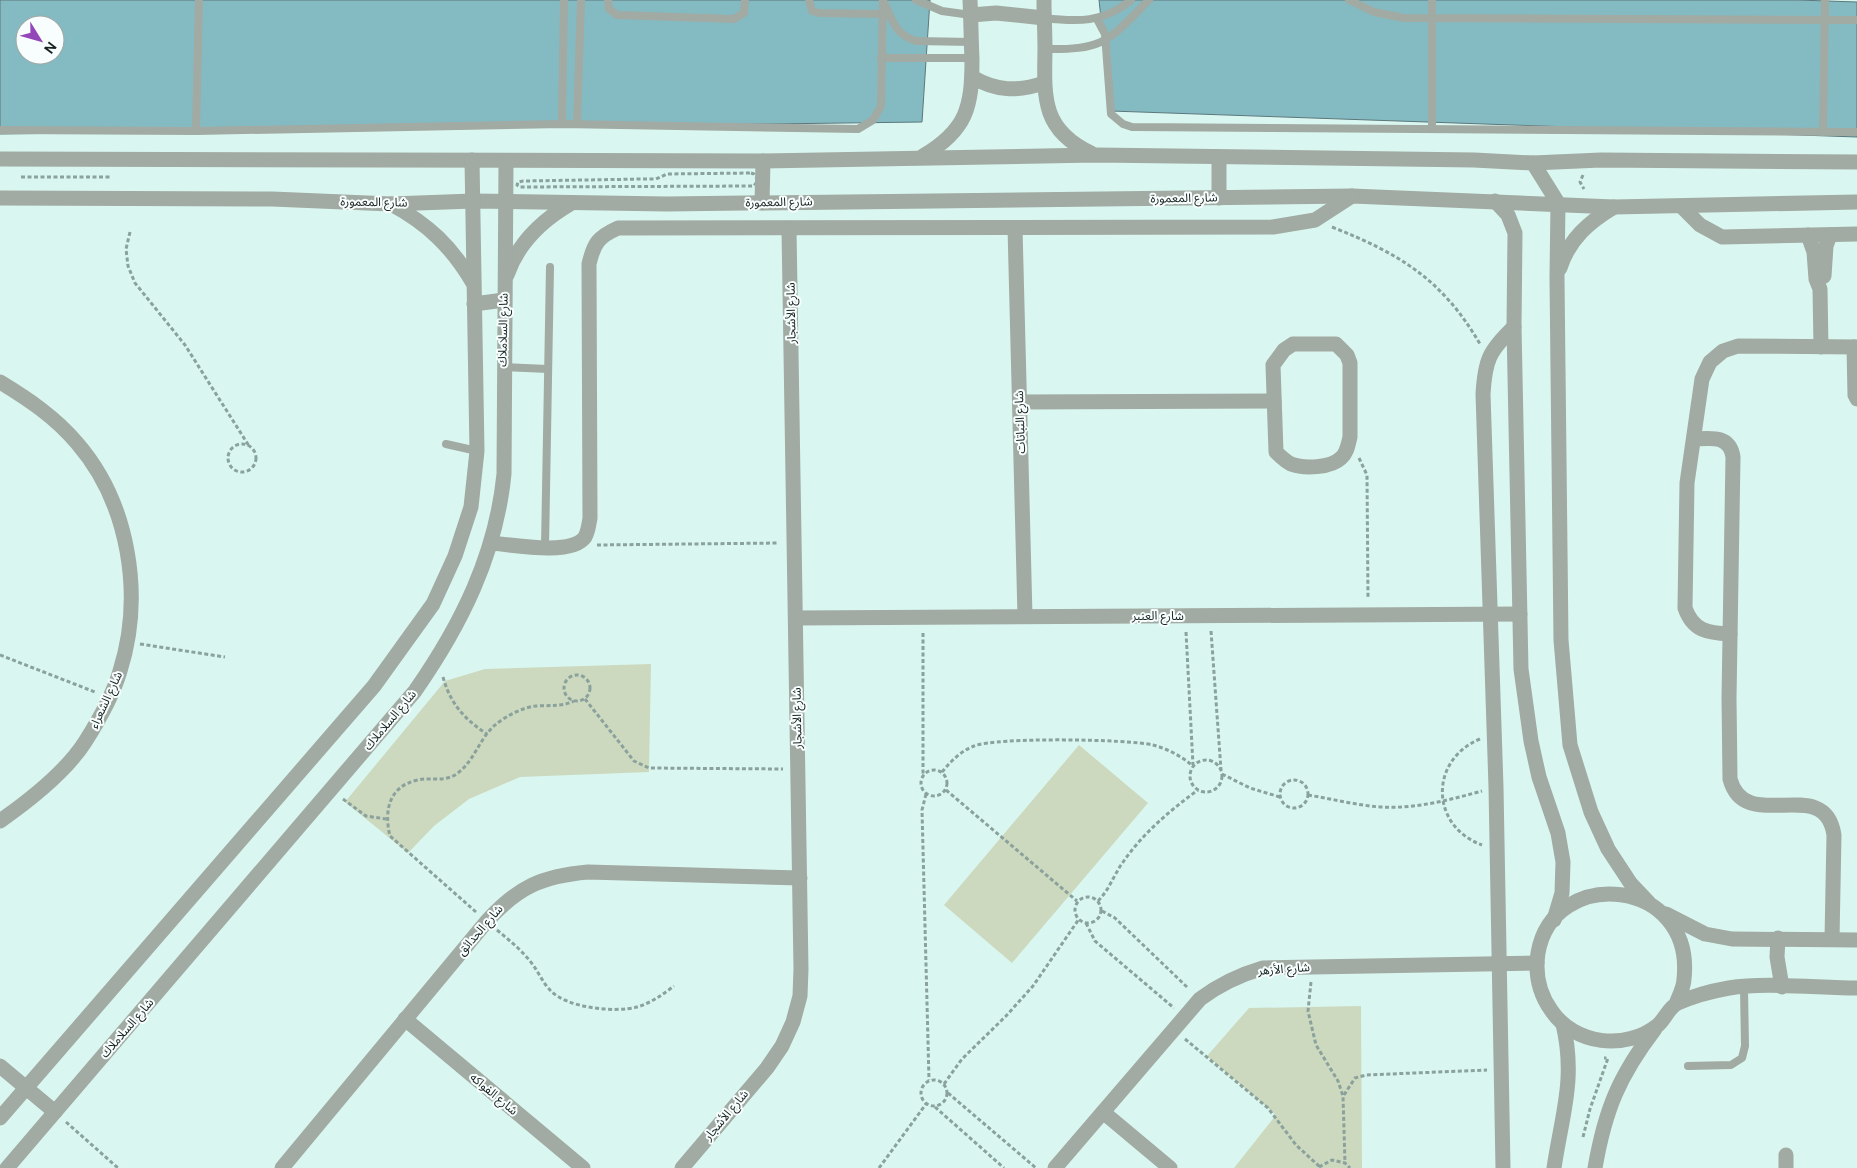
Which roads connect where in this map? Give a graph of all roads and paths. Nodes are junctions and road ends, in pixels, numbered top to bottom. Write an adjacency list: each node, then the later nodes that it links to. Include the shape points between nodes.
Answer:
1 (199, 0): 31 (lane)
2 (564, 0): 27 (lane)
3 (581, 0): 28 (lane)
4 (608, 0): 5 (lane, via 608,9 617,15 734,19 744,13)
5 (745, 0)
6 (809, 0): 16 (lane, via 812,11 819,13)
7 (883, 0): 16 (lane); 21 (lane, via 891,22 908,39 916,42)
8 (916, 0): 15 (lane, via 942,11)
9 (1044, 0): 17 (street)
10 (1130, 0): 18 (lane, via 1110,15)
11 (1149, 0): 20 (lane)
12 (1349, 0): 19 (lane, via 1374,12 1404,18)
13 (1432, 0): 29 (lane)
14 (1825, 0): 32 (lane)
15 (971, 8): 17 (street); 21 (street)
16 (882, 14): 23 (lane)
17 (1044, 18): 18 (lane); 22 (street)
18 (1097, 19): 20 (lane, via 1104,28)
19 (1857, 20)
20 (1106, 40): 22 (lane, via 1078,49); 29 (lane, via 1111,114 1132,127)
21 (972, 42): 24 (street)
22 (1045, 49): 26 (street)
23 (881, 58): 24 (lane); 28 (lane, via 881,106 873,120 858,130)
24 (972, 58): 25 (street)
25 (972, 77): 26 (street, via 985,84 1014,90); 35 (street, via 972,96 955,132)
26 (1044, 83): 34 (street, via 1046,107 1057,128 1074,145)
27 (562, 124): 28 (lane); 31 (lane)
28 (577, 124)
29 (1432, 128): 32 (lane)
30 (0, 130): 31 (lane)
31 (196, 131)
32 (1823, 132): 33 (lane)
33 (1857, 132)
34 (1096, 155): 35 (street); 36 (street)
35 (923, 156): 40 (street)
36 (1219, 157): 42 (street); 48 (street)
37 (0, 159): 38 (street)
38 (472, 160): 39 (street); 50 (street)
39 (506, 161): 40 (street); 52 (street, شارع السلاملاك)
40 (762, 161): 54 (street)
41 (1857, 162): 42 (street, via 1601,160)
42 (1533, 163): 55 (street)
43 (1584, 173): 45 (path, via 1580,182 1584,190)
44 (518, 182): 44 (path, via 520,187 602,188 754,186 758,180 751,173)
45 (1594, 190)
46 (1352, 196): 48 (street, شارع المعمورة); 49 (street, شارع المعمورة); 60 (street)
47 (0, 198): 56 (street, شارع المعمورة, via 272,199)
48 (1219, 198): 54 (street, شارع المعمورة)
49 (1495, 200): 55 (street, شارع المعمورة); 74 (street, via 1508,215 1515,233)
50 (473, 201): 52 (street, شارع المعمورة); 56 (street, شارع المعمورة); 70 (street)
51 (1857, 202): 58 (street, شارع المعمورة)
52 (505, 203): 53 (street, شارع المعمورة); 72 (street, شارع السلاملاك)
53 (572, 203): 57 (street, شارع المعمورة); 72 (street, via 541,224 522,245 511,265)
54 (762, 203): 57 (street, شارع المعمورة)
55 (1558, 203): 59 (street, شارع المعمورة); 69 (street)
56 (391, 204): 70 (street, via 417,218 439,236)
57 (667, 204): 61 (street)
58 (1682, 206): 59 (street, شارع المعمورة); 66 (street, via 1700,225 1722,237)
59 (1614, 207): 69 (street, via 1580,232 1566,251)
60 (1315, 220): 62 (street, via 1273,227); 77 (path, via 1385,250 1417,269 1445,295 1469,325)
61 (666, 226): 63 (street); 91 (street, via 618,228 602,235 592,248 589,264 590,518 586,536)
62 (1015, 228): 63 (street); 83 (street, شارع النباتات)
63 (789, 229): 90 (street, شارع الأشجار)
64 (130, 232): 86 (path, via 126,249 134,283 185,345)
65 (1857, 234): 67 (street)
66 (1808, 235): 67 (street); 71 (street)
67 (1830, 235): 71 (street)
68 (550, 267): 79 (lane)
69 (1557, 278): 131 (street, via 1561,640 1570,745 1588,804 1608,850 1631,884)
70 (473, 283): 73 (street)
71 (1820, 289): 75 (street)
72 (504, 293): 73 (street); 78 (street, شارع السلاملاك)
73 (474, 304): 88 (street)
74 (1514, 327): 77 (street); 94 (street)
75 (1821, 347): 76 (street); 84 (street, via 1738,346 1717,355 1702,379)
76 (1855, 347): 81 (street)
77 (1488, 358): 93 (street, via 1483,394)
78 (503, 367): 79 (lane); 89 (street, شارع السلاملاك, via 504,474)
79 (548, 369): 92 (lane)
80 (0, 382): 102 (street, شارع الشعراء, via 42,409 77,443 104,484 120,521 129,561 132,602)
81 (1857, 399)
82 (1274, 401): 83 (street); 87 (street, via 1276,452 1289,463 1298,466 1332,464 1342,458); 87 (street, via 1273,365 1284,350 1292,344 1336,344 1350,363 1350,437)
83 (1020, 402): 96 (street, شارع النباتات)
84 (1695, 439): 101 (street, via 1721,439 1732,450); 101 (street, via 1687,483 1685,608 1688,617 1701,630)
85 (446, 444): 88 (lane)
86 (249, 446): 86 (path, via 256,460 252,467 246,472 231,468 229,452 234,446)
87 (1347, 448): 95 (path, via 1364,464 1367,475)
88 (477, 451): 160 (street, via 471,507 455,556 433,604 406,645)
89 (492, 543): 92 (street); 103 (street, شارع السلاملاك, via 472,595)
90 (794, 543): 91 (path); 100 (street, شارع الأشجار)
91 (577, 545): 92 (street)
92 (545, 547)
93 (1491, 614): 94 (street, شارع العنبر); 95 (street, شارع العنبر); 110 (street)
94 (1520, 614): 135 (street, via 1521,669 1531,741 1563,862 1562,893)
95 (1369, 615): 98 (street, شارع العنبر)
96 (1025, 616): 97 (street, شارع العنبر); 99 (street, شارع العنبر)
97 (1185, 616): 98 (street, شارع العنبر); 111 (path)
98 (1210, 616): 113 (path)
99 (923, 617): 100 (street, شارع العنبر); 116 (path)
100 (796, 618): 112 (street, شارع الأشجار)
101 (1730, 634): 139 (street, via 1730,778 1733,789 1748,803 1806,805 1827,814 1833,824 1834,835)
102 (127, 642): 105 (path); 106 (street, شارع الشعراء)
103 (442, 653): 109 (path, via 442,673 447,692 470,723); 118 (street, شارع السلاملاك, via 415,691)
104 (0, 655): 106 (path)
105 (225, 657)
106 (110, 698): 126 (street, شارع الشعراء, via 85,743 56,776)
107 (585, 699): 108 (path); 108 (path, via 589,683 585,678 574,675 565,682 564,688 568,698); 112 (path, via 641,766)
108 (574, 701): 109 (path, via 566,705 534,706 514,713)
109 (487, 734): 125 (path, via 480,740 466,768 452,777 418,780 401,787 390,801)
110 (1495, 736): 117 (street); 124 (path, via 1472,742 1454,757 1444,777)
111 (1193, 766): 113 (path, via 1205,760 1217,764); 114 (path, via 1175,754 1143,743 1001,741 974,746 951,761); 120 (path, via 1190,779)
112 (798, 770): 128 (street, شارع الأشجار)
113 (1221, 770): 115 (path)
114 (942, 772): 116 (path, via 932,769); 119 (path, via 948,780)
115 (1222, 774): 120 (path, via 1214,789); 123 (path, via 1250,788)
116 (923, 775): 121 (path, via 921,787)
117 (1496, 787): 124 (path); 127 (street)
118 (332, 789): 125 (path, via 366,816); 165 (street, شارع السلاملاك)
119 (946, 790): 121 (path, via 937,796); 129 (path)
120 (1198, 790): 130 (path, via 1163,817 1142,839)
121 (926, 794): 158 (path, via 922,810)
122 (1308, 795): 123 (path, via 1307,801 1298,807 1287,806); 123 (path, via 1306,786 1293,779 1281,787); 124 (path, via 1381,807)
123 (1280, 797)
124 (1443, 801): 127 (path, via 1452,824 1462,834 1472,841)
125 (386, 819): 136 (path, via 390,836)
126 (0, 821)
127 (1498, 847): 142 (street)
128 (800, 878): 136 (street, شارع الحدائق, via 559,874 531,884 506,900); 174 (street, شارع الأشجار, via 800,996 793,1022 767,1068)
129 (1078, 901): 130 (path, via 1084,897); 134 (path, via 1075,911)
130 (1098, 901): 132 (path)
131 (1649, 903): 133 (street); 135 (street, via 1624,894 1598,894 1574,903)
132 (1102, 911): 137 (path, via 1096,920); 148 (path, via 1115,918)
133 (1663, 912): 138 (street, via 1705,934 1732,939); 149 (street, via 1678,932 1685,955 1684,980)
134 (1079, 920): 137 (path); 159 (path, via 1033,986 962,1059)
135 (1554, 920): 141 (street, via 1539,947)
136 (486, 921): 144 (path, via 523,952 550,990 563,1001 616,1010 637,1007 657,999); 151 (street, شارع الحدائق)
137 (1086, 923): 150 (path, via 1090,935 1099,945)
138 (1778, 938): 139 (street); 145 (street, via 1777,967)
139 (1832, 939): 140 (street)
140 (1857, 940)
141 (1537, 963): 142 (street, شارع الأزهر); 152 (street, via 1543,996)
142 (1500, 964): 143 (street, شارع الأزهر); 157 (street)
143 (1315, 968): 148 (street, شارع الأزهر, via 1263,968 1218,986); 162 (path, via 1308,996 1312,1032)
144 (674, 986)
145 (1782, 987): 146 (street); 147 (street)
146 (1744, 988): 149 (street, via 1730,988); 156 (lane, via 1745,1046 1742,1058 1731,1065)
147 (1857, 988)
148 (1200, 999): 150 (street, شارع الأزهر)
149 (1676, 1004): 153 (street)
150 (1184, 1016): 154 (street, شارع الأزهر)
151 (405, 1019): 172 (street, شارع الحدائق); 173 (street, شارع الفواكه)
152 (1563, 1024): 153 (street, via 1580,1035 1600,1041 1621,1041); 182 (street, via 1569,1048 1570,1081)
153 (1658, 1025): 183 (street, via 1618,1085 1605,1118)
154 (1173, 1029): 166 (street, شارع الأزهر); 169 (path, via 1268,1108 1296,1145)
155 (0, 1066): 160 (street)
156 (1688, 1066)
157 (1502, 1069): 162 (path, via 1366,1075 1355,1078); 181 (street)
158 (929, 1080): 159 (path); 163 (path, via 924,1083 920,1094)
159 (944, 1084): 161 (path)
160 (26, 1088): 165 (street); 167 (street)
161 (948, 1093): 164 (path, via 946,1100); 177 (path)
162 (1343, 1096): 168 (path)
163 (926, 1104): 164 (path); 175 (path)
164 (935, 1107): 176 (path)
165 (55, 1112): 170 (street, شارع السلاملاك); 171 (path)
166 (1103, 1112): 178 (street, شارع الأزهر); 179 (street)
167 (0, 1118)
168 (1345, 1163): 169 (path, via 1332,1160); 180 (path)
169 (1320, 1167)
170 (7, 1168)
171 (118, 1168)
172 (282, 1168)
173 (583, 1168)
174 (682, 1168)
175 (880, 1168)
176 (1004, 1168)
177 (1036, 1168)
178 (1055, 1168)
179 (1170, 1168)
180 (1350, 1168)
181 (1503, 1168)
182 (1554, 1168)
183 (1595, 1168)

